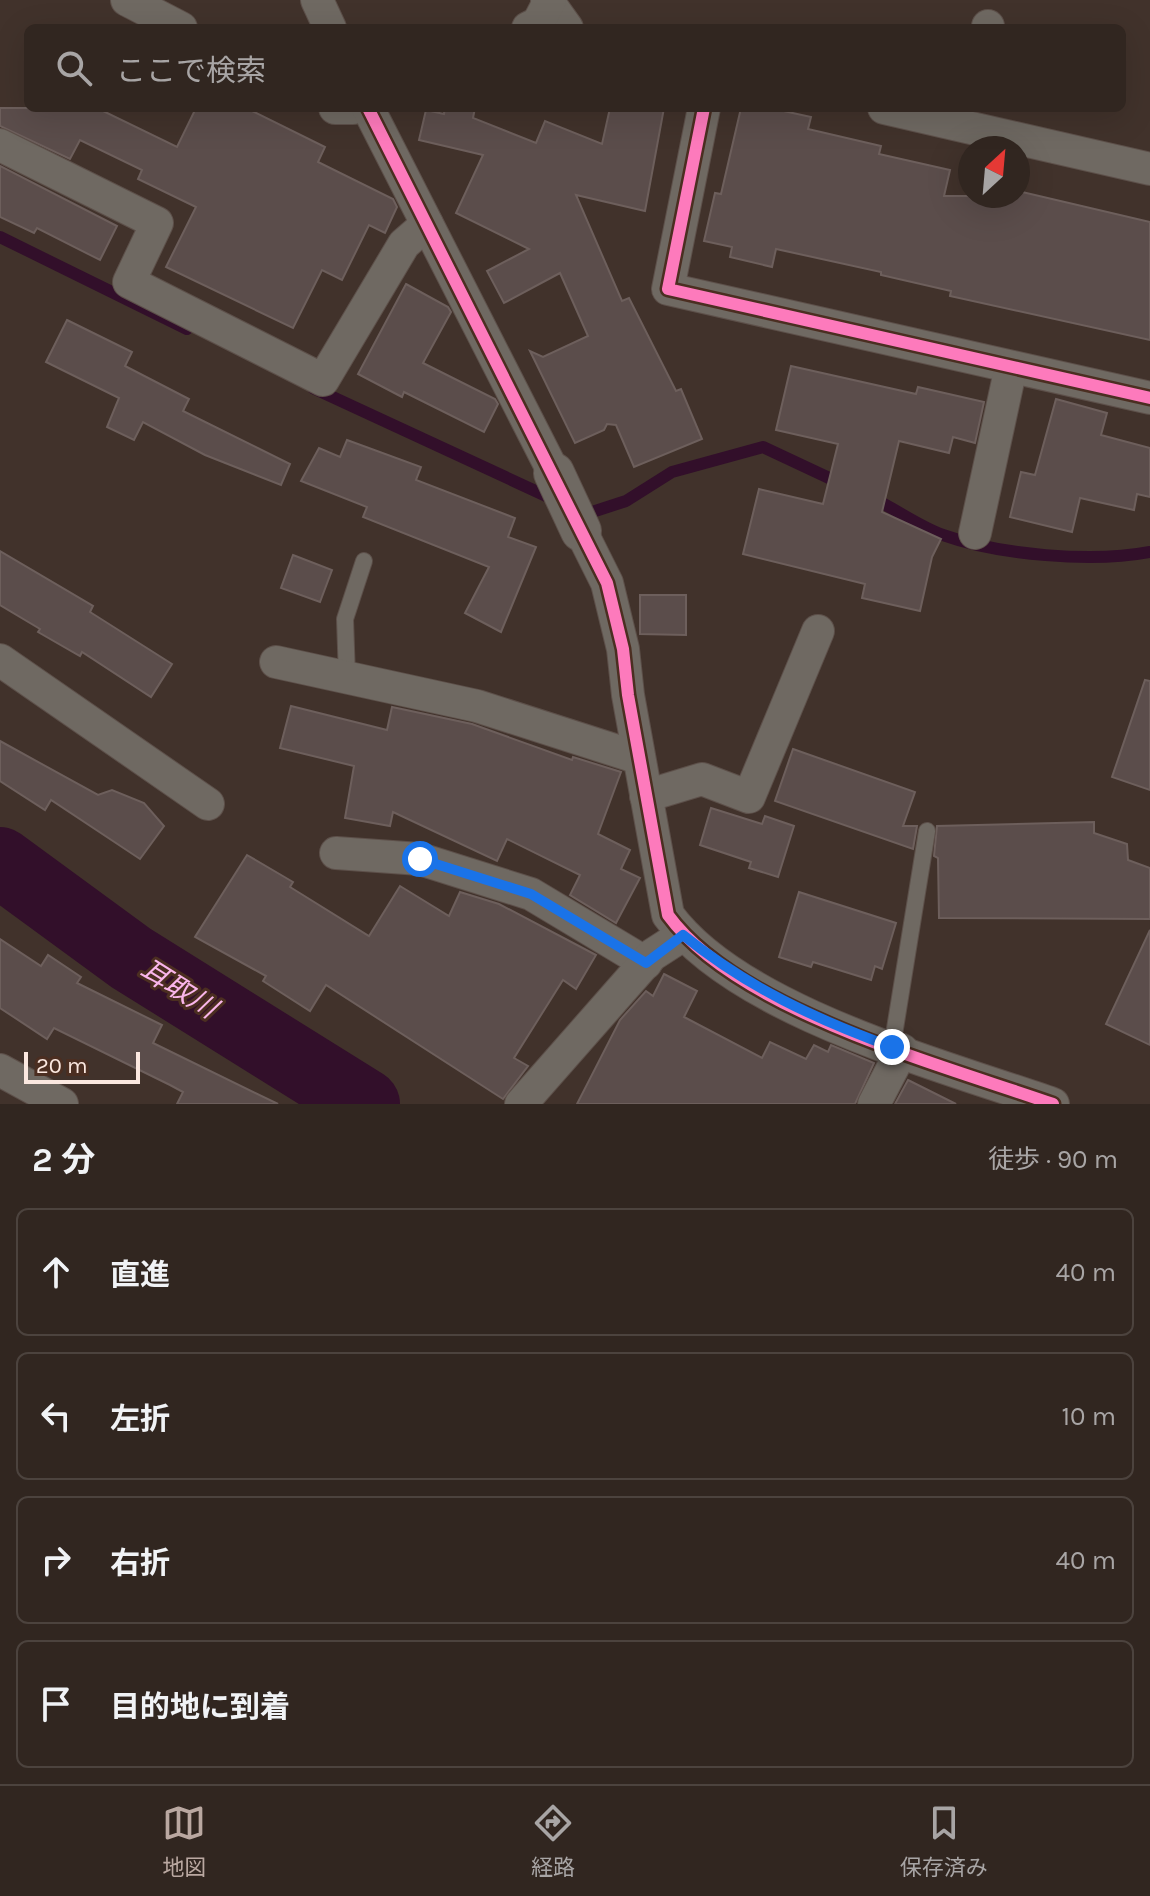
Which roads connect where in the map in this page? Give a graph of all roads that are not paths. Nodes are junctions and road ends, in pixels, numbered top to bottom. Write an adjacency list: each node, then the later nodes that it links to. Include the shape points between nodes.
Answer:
1 (127, 0): 4 (street)
2 (317, 0): 5 (street)
3 (553, 8): 6 (street)
4 (173, 24)
5 (328, 24)
6 (536, 24)
7 (370, 112): 13 (street)
8 (703, 112): 14 (street, via 668,289)
9 (918, 112): 10 (street)
10 (969, 118): 12 (street)
11 (0, 145): 13 (street, via 157,223 129,282 323,380 404,244)
12 (1150, 169)
13 (427, 224): 16 (street)
14 (1011, 367): 15 (street); 18 (street)
15 (1150, 398)
16 (554, 473): 17 (street)
17 (581, 531): 24 (street, via 607,583)
18 (975, 533)
19 (364, 561): 23 (lane, via 345,619)
20 (818, 631): 25 (street, via 749,797 702,779)
21 (0, 660): 26 (street)
22 (276, 662): 23 (street)
23 (347, 677): 24 (street, via 477,706)
24 (639, 758): 25 (street)
25 (646, 796): 29 (street, via 668,915)
26 (208, 804)
27 (927, 831): 31 (lane)
28 (336, 853): 30 (street, via 420,859 531,894)
29 (683, 935): 30 (street); 31 (street, via 745,983 793,1008)
30 (646, 963): 34 (street)
31 (897, 1048): 35 (street); 36 (street)
32 (0, 1070): 33 (street)
33 (62, 1104)
34 (521, 1104)
35 (874, 1104)
36 (1053, 1104)

